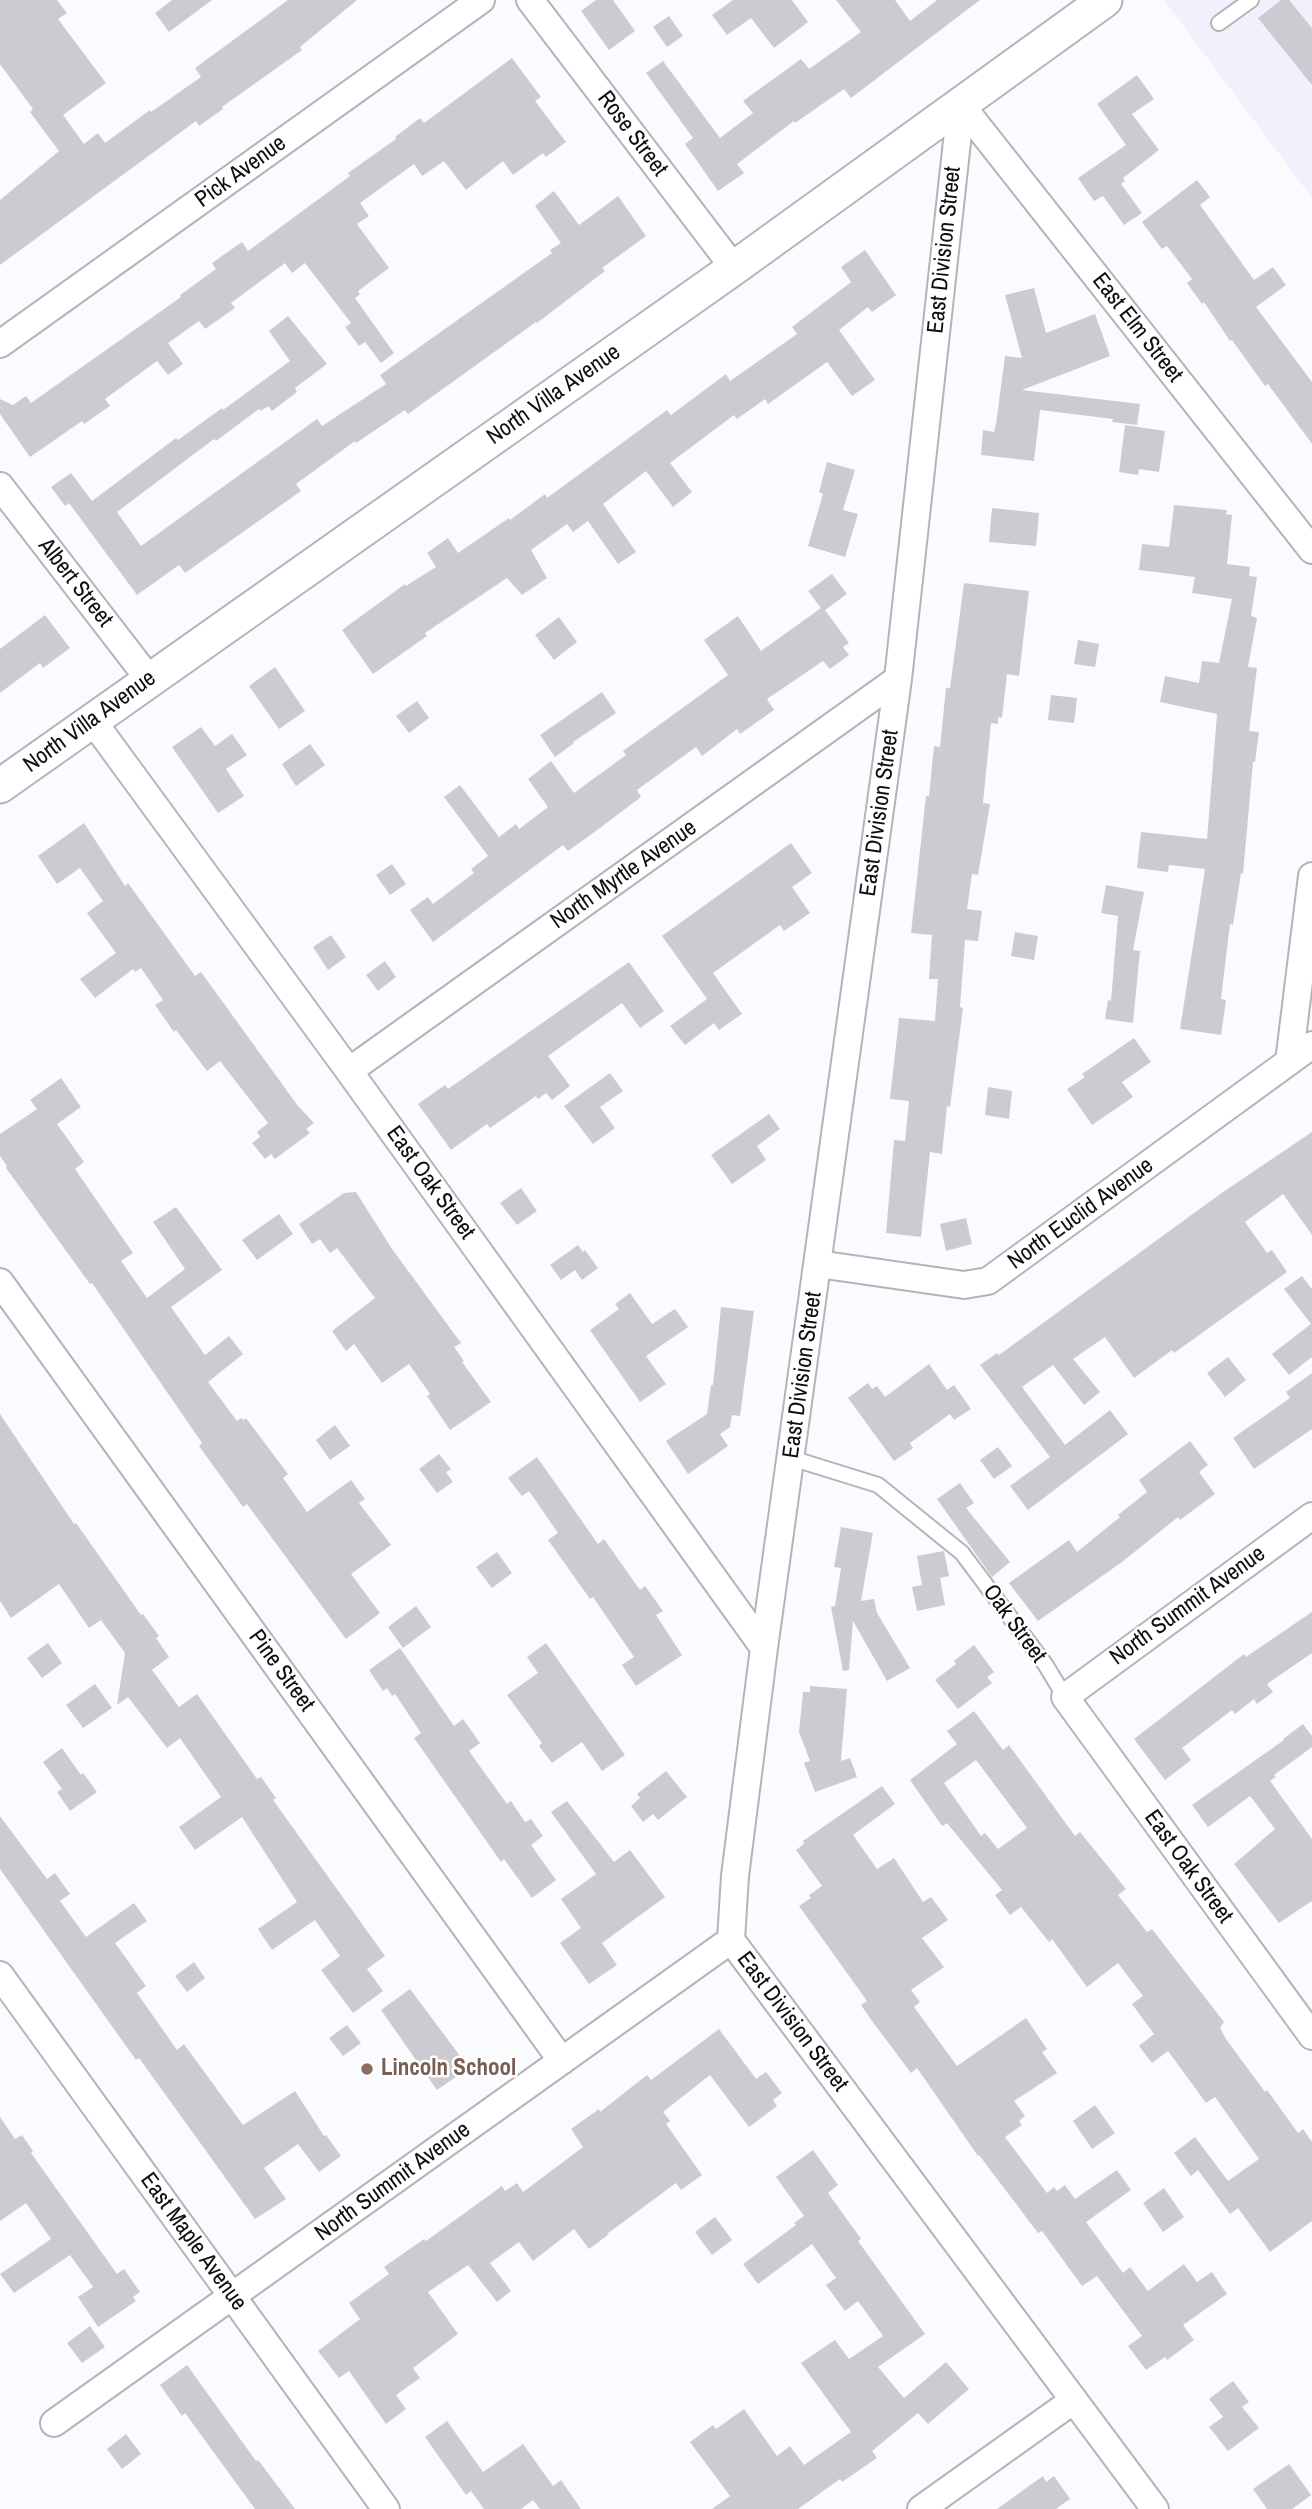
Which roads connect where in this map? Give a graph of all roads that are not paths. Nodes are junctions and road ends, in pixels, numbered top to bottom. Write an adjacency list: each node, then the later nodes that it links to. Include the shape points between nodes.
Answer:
1 (481, 0): 8 (street, Pick Avenue)
2 (530, 0): 7 (street, Rose Street)
3 (1105, 0): 6 (street, North Villa Avenue)
4 (1251, 0): 5 (lane)
5 (1219, 23)
6 (961, 105): 7 (street, North Villa Avenue); 10 (street, East Elm Street); 11 (street, East Division Street)
7 (734, 268): 12 (street, North Villa Avenue)
8 (0, 344)
9 (0, 486): 12 (street, Albert Street)
10 (1312, 550)
11 (898, 679): 18 (street, North Myrtle Avenue); 19 (street, East Division Street)
12 (149, 680): 13 (street, North Villa Avenue)
13 (92, 720): 14 (street, North Villa Avenue); 18 (street, East Oak Street)
14 (0, 786)
15 (1312, 876): 17 (street)
16 (1312, 1045): 17 (street, North Euclid Avenue)
17 (1289, 1062): 19 (street, North Euclid Avenue, via 988,1281 964,1285)
18 (349, 1071): 23 (street, East Oak Street)
19 (818, 1264): 21 (street, East Division Street)
20 (0, 1282): 29 (street, Pine Street)
21 (791, 1458): 23 (street, East Division Street); 24 (lane, Oak Street, via 878,1485 962,1553)
22 (1312, 1516): 24 (street, North Summit Avenue)
23 (764, 1648): 25 (street, East Division Street)
24 (1065, 1697): 27 (street, East Oak Street)
25 (731, 1940): 29 (street, North Summit Avenue); 31 (street, East Division Street)
26 (0, 1975): 30 (street, East Maple Avenue)
27 (1303, 2007): 28 (street, East Oak Street)
28 (1312, 2036)
29 (562, 2061): 30 (street, North Summit Avenue)
30 (232, 2297): 32 (street, North Summit Avenue); 33 (street, East Maple Avenue)
31 (1074, 2400): 34 (street); 35 (street, East Division Street)
32 (54, 2423)
33 (386, 2509)
34 (921, 2509)
35 (1155, 2509)

